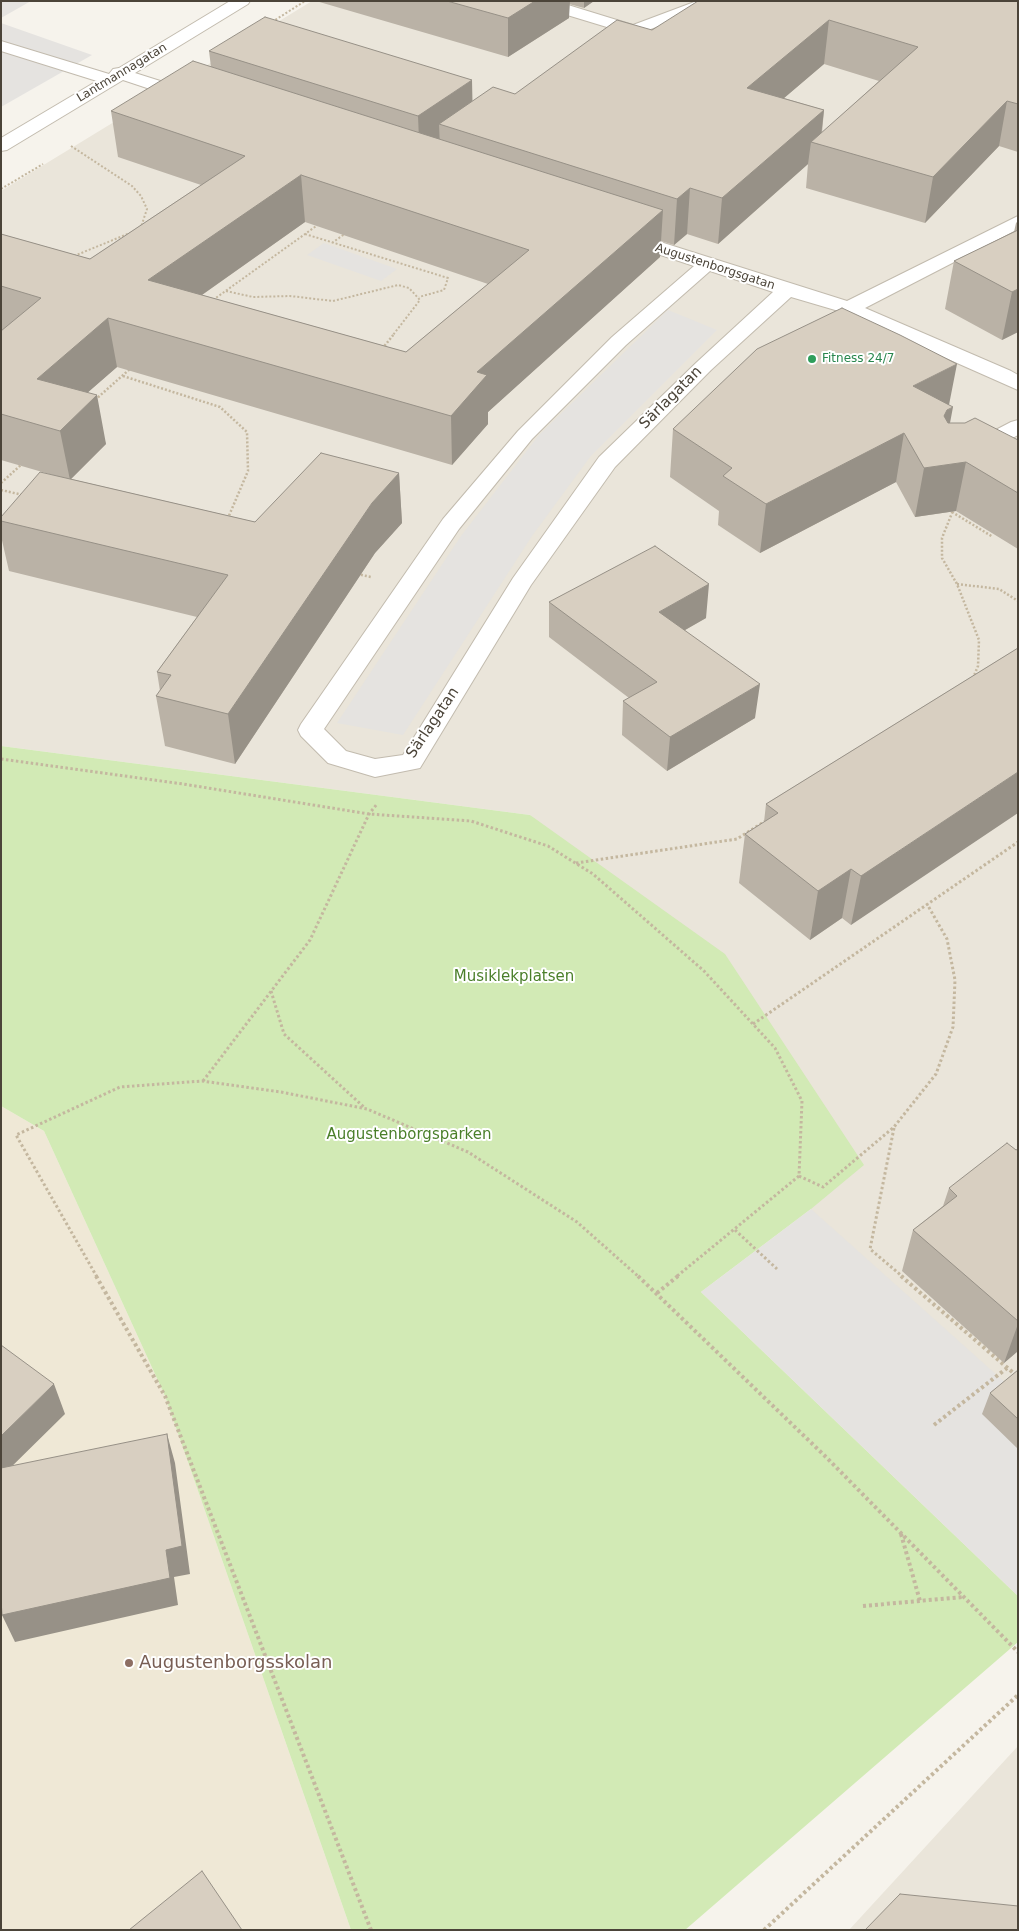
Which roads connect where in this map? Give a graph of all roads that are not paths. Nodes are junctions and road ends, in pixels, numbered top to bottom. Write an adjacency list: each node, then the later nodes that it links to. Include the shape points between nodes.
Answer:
1 (242, 1): 9 (street, Lantmannagatan)
2 (537, 1): 4 (street)
3 (712, 1): 4 (street)
4 (634, 30): 6 (street)
5 (1, 46): 7 (street)
6 (595, 50)
7 (23, 52): 8 (street); 9 (street)
8 (1, 65)
9 (115, 77): 10 (street); 11 (street, Lantmannagatan)
10 (203, 101)
11 (1, 146)
12 (1018, 222): 16 (street)
13 (606, 231): 14 (street, Augustenborgsgatan)
14 (707, 264): 15 (street, Augustenborgsgatan); 15 (street, Särlagatan, via 619,341 525,435 450,524 310,730 337,757 375,768 411,762 521,583 607,462 704,366)
15 (788, 290): 16 (street, Augustenborgsgatan)
16 (849, 308): 17 (street, Augustenborgsgatan, via 1004,374)
17 (1018, 384)
18 (1018, 426): 19 (street)
19 (955, 460)

